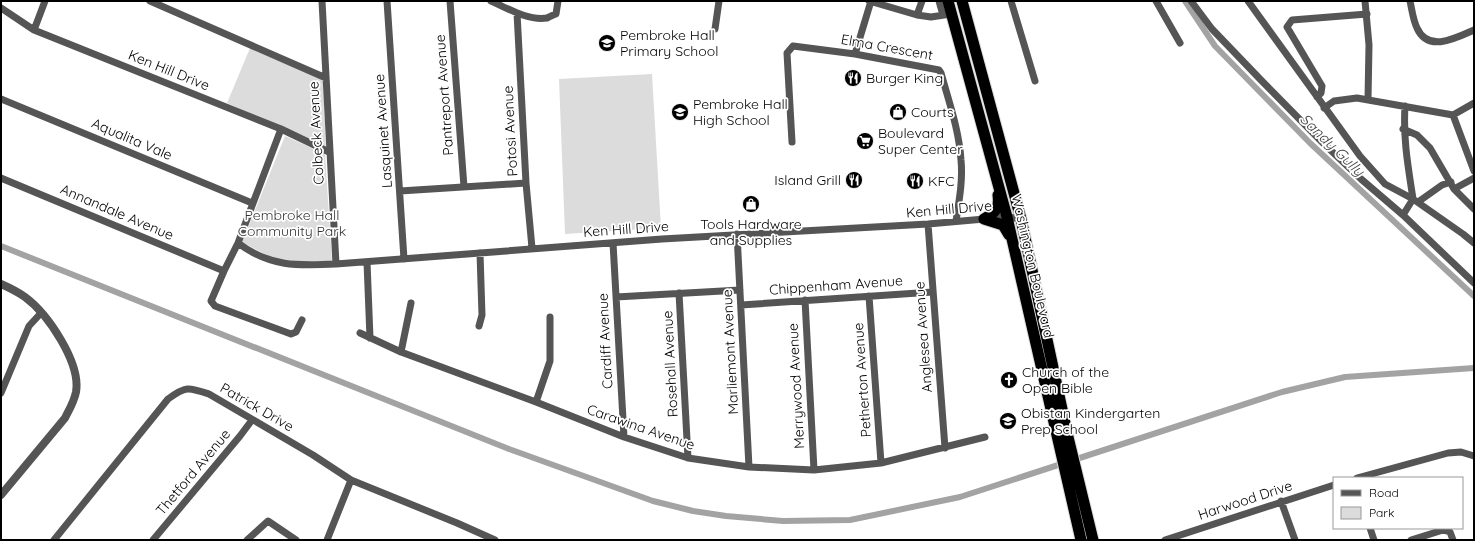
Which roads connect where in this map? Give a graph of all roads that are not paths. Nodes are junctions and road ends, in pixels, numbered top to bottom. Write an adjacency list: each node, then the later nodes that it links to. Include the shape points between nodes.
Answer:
1 (45, 1): 27 (street)
2 (150, 1): 31 (street)
3 (314, 1): 20 (street)
4 (387, 1): 51 (street, Lasquinet Avenue)
5 (450, 1): 49 (street, Pantreport Avenue)
6 (491, 1): 22 (street)
7 (558, 1): 22 (street, via 556,14 547,18)
8 (719, 1): 26 (street)
9 (870, 1): 25 (street); 30 (street)
10 (922, 1): 25 (street)
11 (939, 1): 23 (street)
12 (948, 1): 23 (highway, Washington Boulevard)
13 (962, 1): 57 (highway, Washington Boulevard)
14 (1011, 1): 32 (street)
15 (1156, 1): 29 (street)
16 (1191, 1): 55 (street, via 1212,29 1258,78 1361,179)
17 (1248, 1): 33 (street)
18 (1365, 1): 24 (street)
19 (1410, 1): 28 (street, via 1418,31 1426,39 1434,42 1446,41)
20 (322, 3): 31 (street, Colbeck Avenue)
21 (1, 8): 27 (street, Ken Hill Drive)
22 (516, 13): 47 (street, Potosi Avenue)
23 (947, 14): 25 (street, via 931,17); 48 (highway, Washington Boulevard)
24 (1367, 14): 33 (street, via 1290,22 1288,27 1322,86); 34 (street, via 1370,45)
25 (917, 15)
26 (715, 29)
27 (34, 30): 40 (street, Ken Hill Drive)
28 (1474, 30)
29 (1180, 43)
30 (855, 54): 42 (street, Elma Crescent, via 795,45 787,52); 59 (street, Elma Crescent, via 935,68 941,73 959,139 962,161)
31 (326, 78): 43 (street, Colbeck Avenue)
32 (1035, 81)
33 (1317, 97): 38 (street)
34 (1368, 99): 37 (street); 38 (street, via 1334,101)
35 (2, 102): 53 (street, Aqualita Vale)
36 (1474, 103): 39 (street)
37 (1405, 106): 39 (street); 41 (street)
38 (1324, 108): 52 (street, via 1385,184)
39 (1452, 115): 44 (street)
40 (281, 129): 43 (street, Ken Hill Drive); 53 (street)
41 (1403, 129): 50 (street, via 1416,135 1430,148); 52 (street)
42 (792, 142)
43 (329, 152): 70 (street, Colbeck Avenue)
44 (1474, 171)
45 (1, 178): 71 (street, Annandale Avenue)
46 (1474, 178): 50 (street)
47 (526, 183): 49 (street); 65 (street, Potosi Avenue)
48 (998, 183): 56 (highway, Washington Boulevard); 58 (highway, via 999,206)
49 (464, 186): 51 (street)
50 (1452, 186): 52 (street, via 1442,185); 54 (street)
51 (400, 191): 68 (street, Lasquinet Avenue)
52 (1416, 200): 55 (street); 64 (street)
53 (252, 203): 62 (street)
54 (1474, 209)
55 (1403, 215): 72 (street)
56 (1007, 217): 57 (street, Ken Hill Drive); 58 (street, Ken Hill Drive); 66 (highway, Washington Boulevard)
57 (1022, 218): 94 (highway, Washington Boulevard)
58 (984, 219): 59 (street, Ken Hill Drive); 66 (highway, via 1003,225)
59 (956, 221): 60 (street, Ken Hill Drive)
60 (928, 224): 61 (street, Ken Hill Drive); 75 (street, Anglesea Avenue)
61 (737, 234): 63 (street, Ken Hill Drive); 74 (street, Marliemont Avenue)
62 (238, 243): 70 (street, Ken Hill Drive, via 250,252 270,260 300,266); 71 (street)
63 (613, 243): 65 (street, Ken Hill Drive); 77 (street, Cardiff Avenue)
64 (1474, 243)
65 (532, 248): 67 (street, Ken Hill Drive)
66 (1015, 252): 94 (highway, Washington Boulevard)
67 (480, 253): 68 (street, Ken Hill Drive); 85 (street, via 482,315)
68 (404, 259): 69 (street, Ken Hill Drive)
69 (367, 262): 70 (street, Ken Hill Drive); 87 (street)
70 (336, 264)
71 (224, 271): 84 (street, via 211,301 215,306 291,334 296,332)
72 (1474, 283)
73 (1, 284): 82 (street, via 26,298)
74 (740, 290): 76 (street); 81 (street, Marliemont Avenue)
75 (933, 292): 78 (street, Chippenham Avenue); 95 (street, Anglesea Avenue)
76 (679, 293): 77 (street); 97 (street, Rosehall Avenue)
77 (616, 296): 92 (street, Cardiff Avenue)
78 (869, 296): 79 (street, Chippenham Avenue); 98 (street, Petherton Avenue)
79 (805, 300): 81 (street, Chippenham Avenue); 100 (street, Merrywood Avenue)
80 (411, 303): 88 (street)
81 (741, 305): 99 (street, Marliemont Avenue)
82 (41, 313): 89 (street, via 29,326); 104 (street, via 63,344 72,363 76,392 65,418)
83 (550, 317): 90 (street, via 550,361)
84 (302, 320)
85 (478, 326)
86 (360, 333): 87 (street, Carawina Avenue)
87 (370, 338): 88 (street, Carawina Avenue)
88 (401, 352): 90 (street, Carawina Avenue)
89 (1, 393)
90 (536, 402): 92 (street, Carawina Avenue)
91 (252, 420): 102 (street, Patrick Drive); 107 (street, Patrick Drive, via 209,394 191,388 180,390 168,399); 108 (street, Thetford Avenue)
92 (624, 437): 97 (street, Carawina Avenue)
93 (985, 438): 95 (street, Carawina Avenue)
94 (1063, 438): 113 (highway, Washington Boulevard, via 1067,478); 114 (highway, Washington Boulevard, via 1078,475)
95 (945, 448): 98 (street, Carawina Avenue)
96 (1474, 456): 101 (street, via 1461,452 1448,453)
97 (688, 458): 99 (street, Carawina Avenue)
98 (881, 463): 100 (street, Carawina Avenue)
99 (749, 468): 100 (street, Carawina Avenue)
100 (814, 470)
101 (1361, 477)
102 (351, 480): 111 (street); 112 (street, Patrick Drive)
103 (1333, 485): 105 (street, Harwood Drive)
104 (1, 495)
105 (1281, 502): 115 (street, Harwood Drive); 116 (street)
106 (1370, 529): 117 (street)
107 (54, 540)
108 (153, 540)
109 (247, 540): 110 (street, via 268,521)
110 (296, 540)
111 (327, 540)
112 (495, 540)
113 (1081, 540)
114 (1093, 540)
115 (1165, 540)
116 (1295, 540)
117 (1374, 540)
118 (1411, 540): 119 (street, via 1448,530)
119 (1453, 540)

